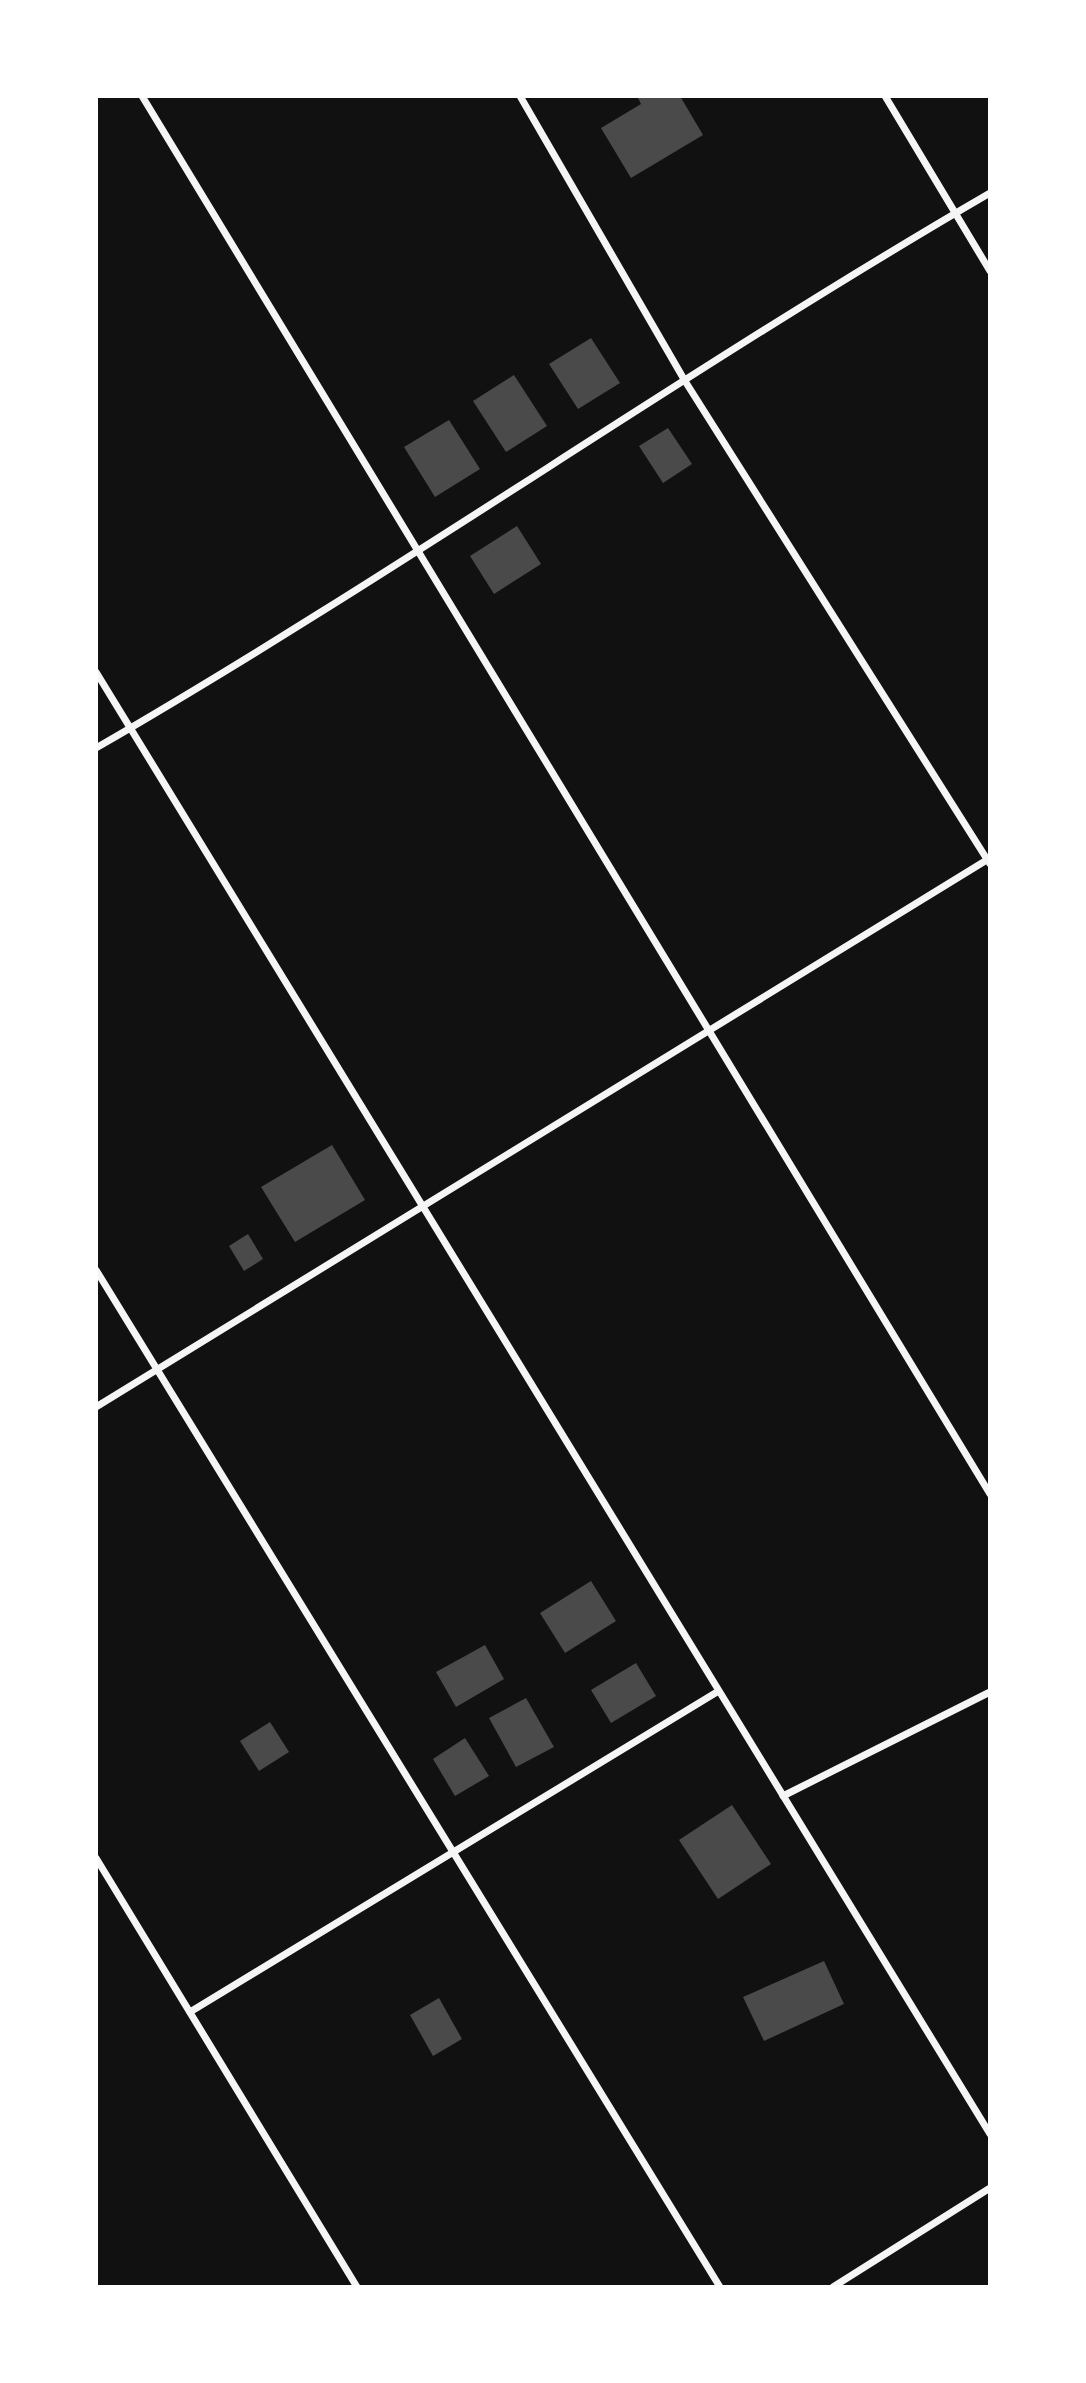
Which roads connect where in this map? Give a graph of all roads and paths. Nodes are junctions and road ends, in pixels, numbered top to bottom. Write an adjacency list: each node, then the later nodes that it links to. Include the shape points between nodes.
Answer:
1 (142, 96): 8 (street)
2 (520, 96): 7 (street)
3 (885, 96): 5 (street)
4 (990, 193): 5 (street)
5 (954, 214): 6 (street); 7 (street)
6 (990, 271)
7 (685, 381): 8 (street); 12 (street)
8 (419, 551): 10 (street); 13 (street)
9 (96, 672): 10 (street)
10 (130, 728): 11 (street); 14 (street)
11 (96, 748)
12 (989, 861): 13 (street)
13 (707, 1030): 14 (street); 18 (street)
14 (422, 1205): 16 (street); 19 (street)
15 (96, 1269): 16 (street)
16 (156, 1368): 17 (street); 22 (street)
17 (96, 1407)
18 (990, 1494)
19 (718, 1692): 21 (street); 22 (street)
20 (990, 1692): 21 (street)
21 (783, 1796): 25 (street)
22 (452, 1851): 24 (street); 28 (street)
23 (96, 1858): 24 (street)
24 (190, 2012): 27 (street)
25 (990, 2134)
26 (990, 2188): 29 (street)
27 (357, 2287)
28 (720, 2287)
29 (833, 2287)

